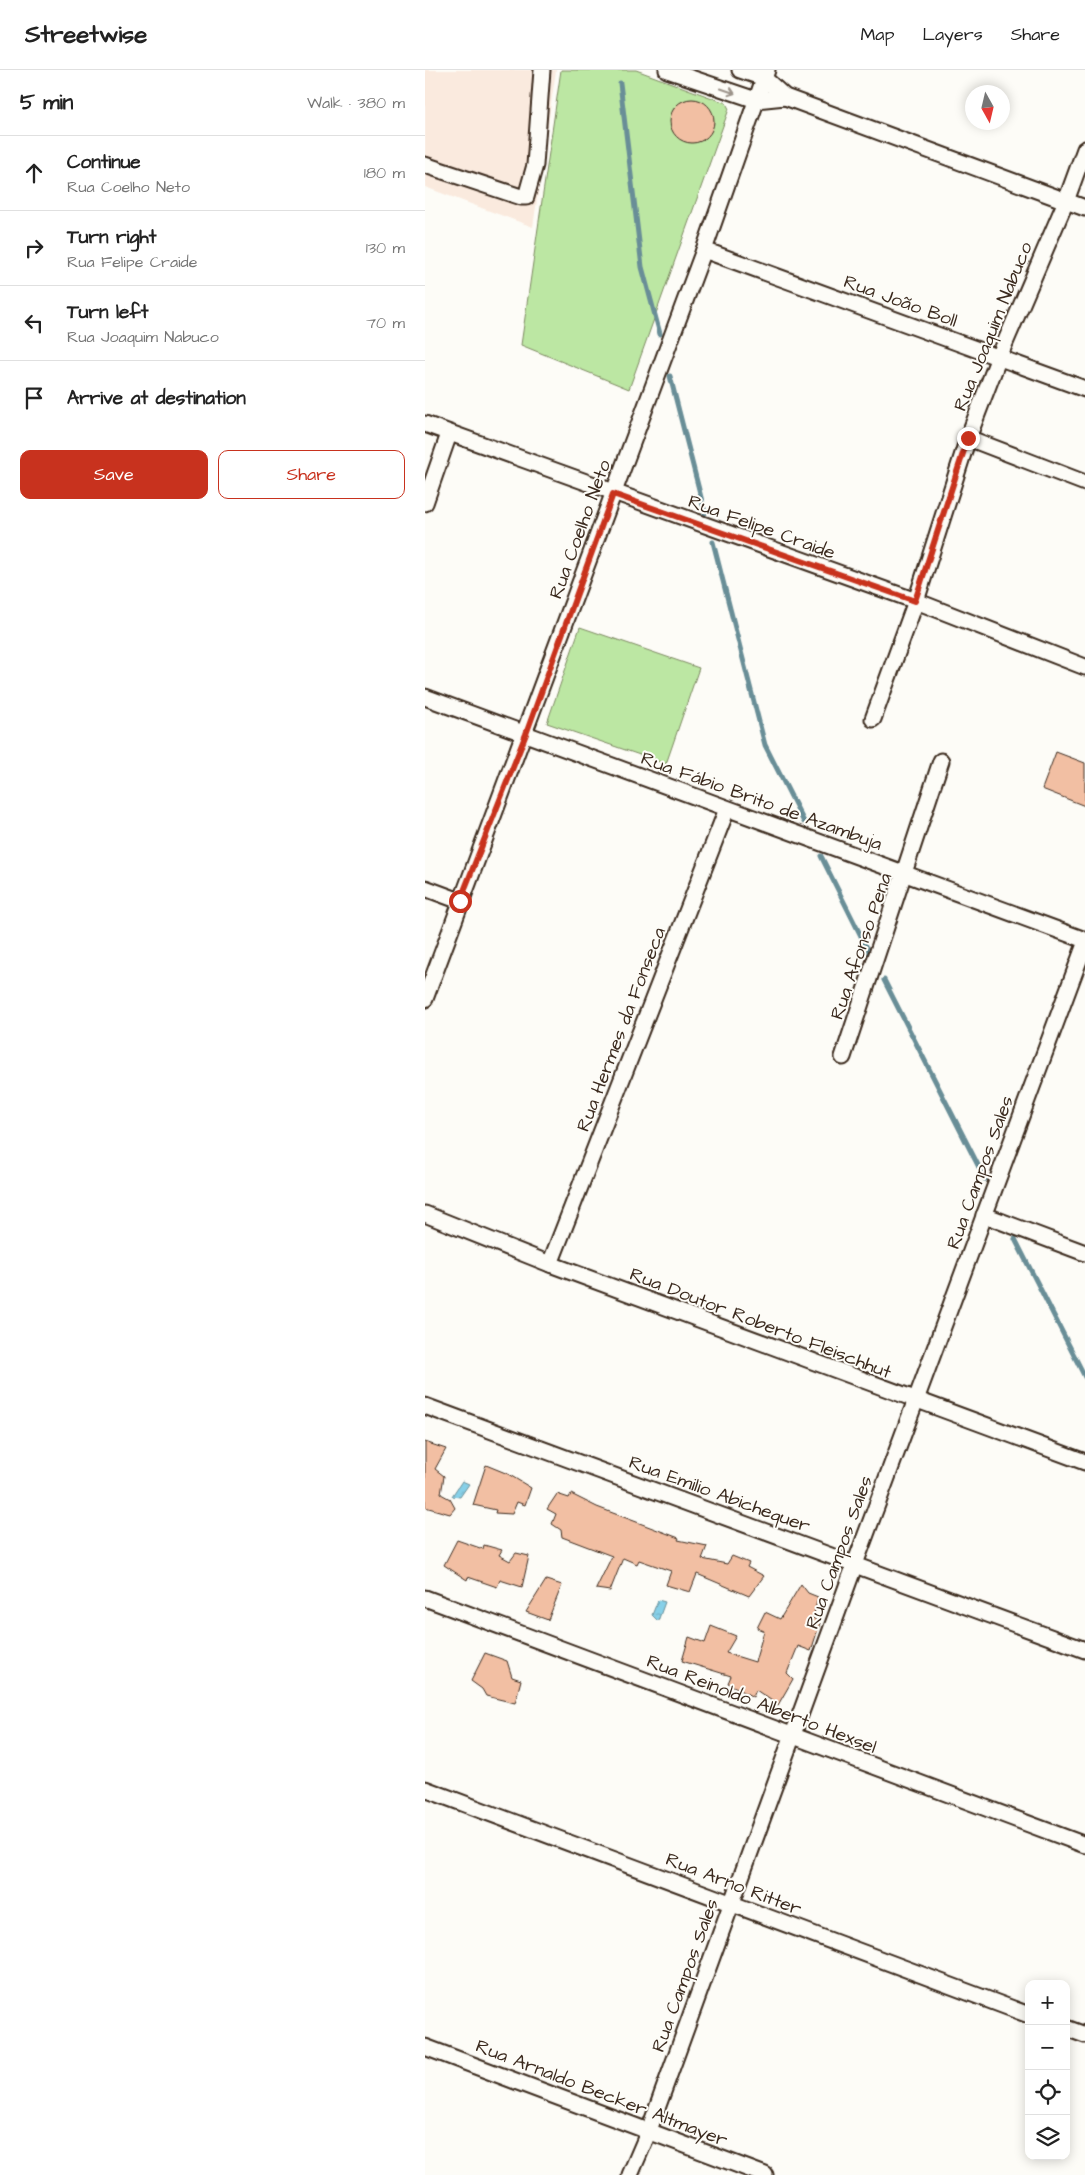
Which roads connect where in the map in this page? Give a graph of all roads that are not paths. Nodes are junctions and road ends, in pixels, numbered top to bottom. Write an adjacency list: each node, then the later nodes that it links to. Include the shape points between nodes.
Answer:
1 (542, 70): 8 (street, via 535,166 526,197)
2 (667, 70): 6 (street, one-way to 6)
3 (740, 70): 4 (street)
4 (765, 74): 5 (street); 6 (street, Rua Coelho Neto)
5 (785, 97): 6 (street); 9 (street)
6 (756, 100): 11 (street, Rua Coelho Neto)
7 (1085, 149): 9 (street, Rua Joaquim Nabuco)
8 (425, 165)
9 (1066, 201): 10 (street); 12 (street, Rua Joaquim Nabuco)
10 (1085, 208)
11 (704, 250): 12 (street, Rua João Boll); 18 (street, Rua Coelho Neto)
12 (999, 357): 13 (street, Rua João Boll); 16 (street, Rua Joaquim Nabuco)
13 (1085, 389)
14 (425, 424): 15 (street, Rua Felipe Craide)
15 (449, 434): 18 (street, Rua Felipe Craide); 19 (street)
16 (968, 438): 17 (street); 20 (street, Rua Joaquim Nabuco)
17 (1085, 483)
18 (613, 494): 20 (street, Rua Felipe Craide); 24 (street, Rua Coelho Neto)
19 (425, 503)
20 (915, 601): 21 (street, Rua Felipe Craide); 23 (street, Rua Joaquim Nabuco)
21 (1085, 667)
22 (425, 697): 24 (street, Rua Fábio Brito de Azambuja)
23 (873, 719)
24 (526, 734): 26 (street, Rua Fábio Brito de Azambuja); 29 (street, Rua Coelho Neto)
25 (941, 761): 27 (street, Rua Afonso Pena)
26 (727, 808): 27 (street, Rua Fábio Brito de Azambuja); 37 (street, Rua Hermes da Fonseca)
27 (905, 875): 30 (street, Rua Fábio Brito de Azambuja); 33 (street, Rua Afonso Pena)
28 (425, 888): 29 (street)
29 (460, 901): 32 (street, Rua Coelho Neto)
30 (1085, 940)
31 (1085, 944): 35 (street, Rua Campos Sales)
32 (425, 999)
33 (843, 1058)
34 (425, 1214): 37 (street, Rua Doutor Roberto Fleischhut)
35 (984, 1215): 36 (street); 38 (street, Rua Campos Sales)
36 (1085, 1253)
37 (550, 1264): 38 (street, Rua Doutor Roberto Fleischhut)
38 (915, 1401): 40 (street, Rua Doutor Roberto Fleischhut); 41 (street, Rua Campos Sales)
39 (425, 1406): 41 (street, Rua Emilio Abichequer)
40 (1085, 1462)
41 (855, 1564): 43 (street, Rua Emilio Abichequer); 44 (street, Rua Campos Sales)
42 (425, 1598): 44 (street, Rua Reinoldo Alberto Hexsel)
43 (1085, 1650)
44 (792, 1735): 46 (street, Rua Reinoldo Alberto Hexsel); 47 (street, Rua Campos Sales)
45 (425, 1789): 47 (street, Rua Arno Ritter)
46 (1085, 1845)
47 (731, 1904): 48 (street, Rua Arno Ritter); 52 (street, Rua Campos Sales)
48 (1025, 2014)
49 (1070, 2029): 50 (street)
50 (1085, 2035)
51 (425, 2046): 52 (street, Rua Arnaldo Becker Altmayer)
52 (649, 2133): 53 (street, Rua Campos Sales); 54 (street, Rua Arnaldo Becker Altmayer)
53 (630, 2175)
54 (765, 2175)

